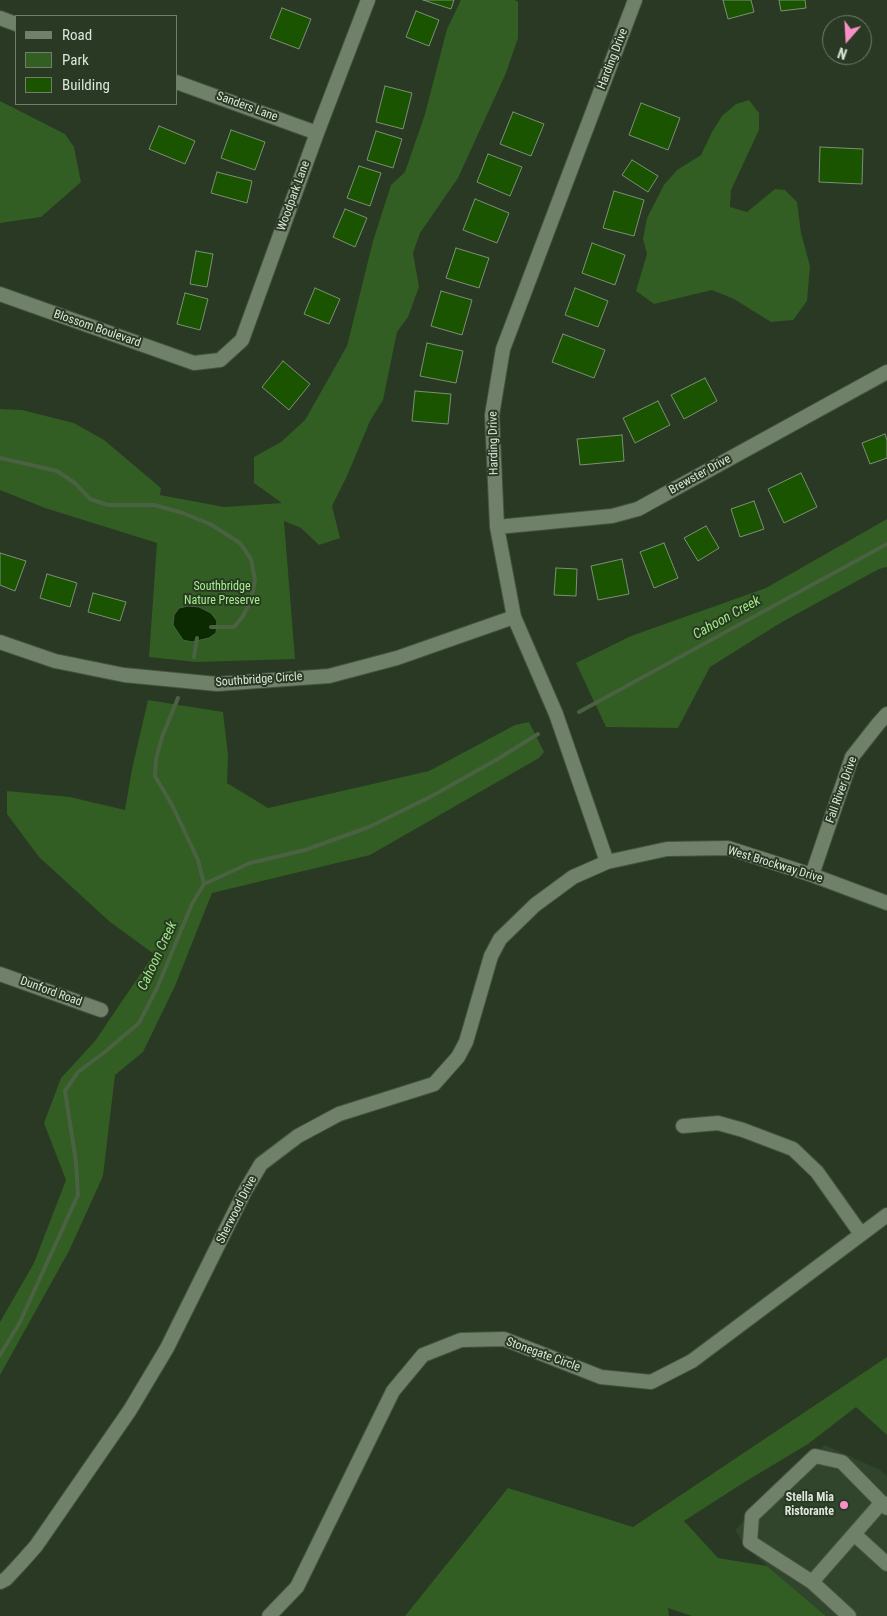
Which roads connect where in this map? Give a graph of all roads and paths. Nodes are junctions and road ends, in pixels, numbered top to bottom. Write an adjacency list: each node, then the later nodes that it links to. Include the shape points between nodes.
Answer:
1 (368, 0): 6 (street, Woodpark Lane)
2 (635, 0): 10 (street, Harding Drive, via 503,349 492,415)
3 (0, 18): 4 (street)
4 (15, 24)
5 (178, 83): 6 (street, Sanders Lane)
6 (317, 133): 8 (street, Woodpark Lane, via 242,340 220,360)
7 (0, 294): 8 (street, Blossom Boulevard)
8 (194, 363)
9 (887, 372): 10 (street, Brewster Drive, via 638,509 612,516)
10 (497, 527): 11 (street, Harding Drive)
11 (514, 617): 12 (street, Southbridge Circle, via 397,658 329,676 216,684 124,675 55,662); 14 (street, Harding Drive, via 556,714)
12 (0, 642)
13 (887, 714): 15 (street, Fall River Drive, via 852,757)
14 (608, 862): 15 (street, West Brockway Drive, via 667,849 728,848); 16 (street, West Brockway Drive)
15 (812, 875): 17 (street, West Brockway Drive)
16 (573, 877): 26 (street, Sherwood Drive, via 535,905 500,939 491,956 466,1042 458,1057 434,1084 340,1114 298,1136 261,1164 166,1348 130,1410 36,1546)
17 (887, 903)
18 (0, 974): 19 (street, Dunford Road)
19 (101, 1010)
20 (683, 1126): 22 (street, via 718,1123 793,1149 817,1172)
21 (887, 1215): 22 (street)
22 (862, 1234): 28 (street, Stonegate Circle, via 692,1361 651,1382 601,1377 504,1339 461,1340 422,1355 393,1392 297,1587)
23 (884, 1505): 24 (street); 27 (street, via 842,1462 815,1456 752,1516 750,1542)
24 (854, 1534): 25 (street); 27 (street)
25 (887, 1564)
26 (0, 1582)
27 (812, 1582): 29 (street)
28 (269, 1616)
29 (849, 1616)

